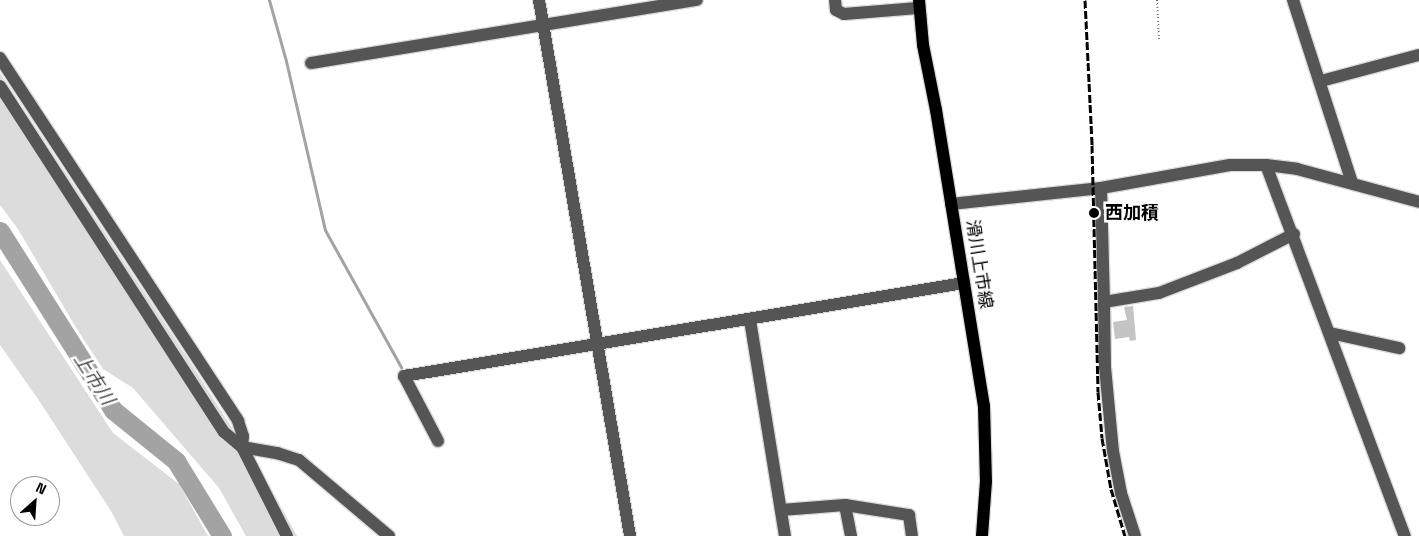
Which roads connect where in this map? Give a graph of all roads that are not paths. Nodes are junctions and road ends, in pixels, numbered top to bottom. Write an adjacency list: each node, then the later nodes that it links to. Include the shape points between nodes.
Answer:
1 (539, 0): 6 (street)
2 (697, 0): 6 (street)
3 (834, 0): 5 (street, via 836,10 844,14)
4 (1294, 0): 10 (street)
5 (918, 4): 16 (main road, 滑川上市線)
6 (544, 25): 9 (street); 22 (street)
7 (1419, 55): 10 (street)
8 (0, 58): 25 (street, via 238,421 243,436)
9 (311, 63)
10 (1321, 81): 13 (street)
11 (0, 86): 25 (street, via 224,432)
12 (1266, 165): 13 (street); 14 (street, via 1230,165); 17 (street)
13 (1352, 183): 15 (street)
14 (1101, 188): 16 (street); 19 (street)
15 (1419, 202)
16 (951, 204): 18 (main road, 滑川上市線)
17 (1294, 234): 19 (street, via 1237,263 1158,293); 21 (street)
18 (964, 283): 20 (street); 34 (main road, 滑川上市線, via 984,406 986,481)
19 (1104, 302): 35 (street, via 1105,366 1113,451 1121,493)
20 (750, 320): 22 (street); 27 (street)
21 (1330, 333): 23 (street); 36 (street)
22 (598, 344): 24 (street, via 404,376); 30 (street)
23 (1399, 348)
24 (438, 441)
25 (242, 447): 28 (street); 29 (street, via 299,460)
26 (845, 505): 27 (street); 32 (street); 33 (street, via 909,515)
27 (781, 510): 31 (street)
28 (287, 536)
29 (389, 536)
30 (630, 536)
31 (785, 536)
32 (851, 536)
33 (912, 536)
34 (982, 536)
35 (1135, 536)
36 (1405, 536)

